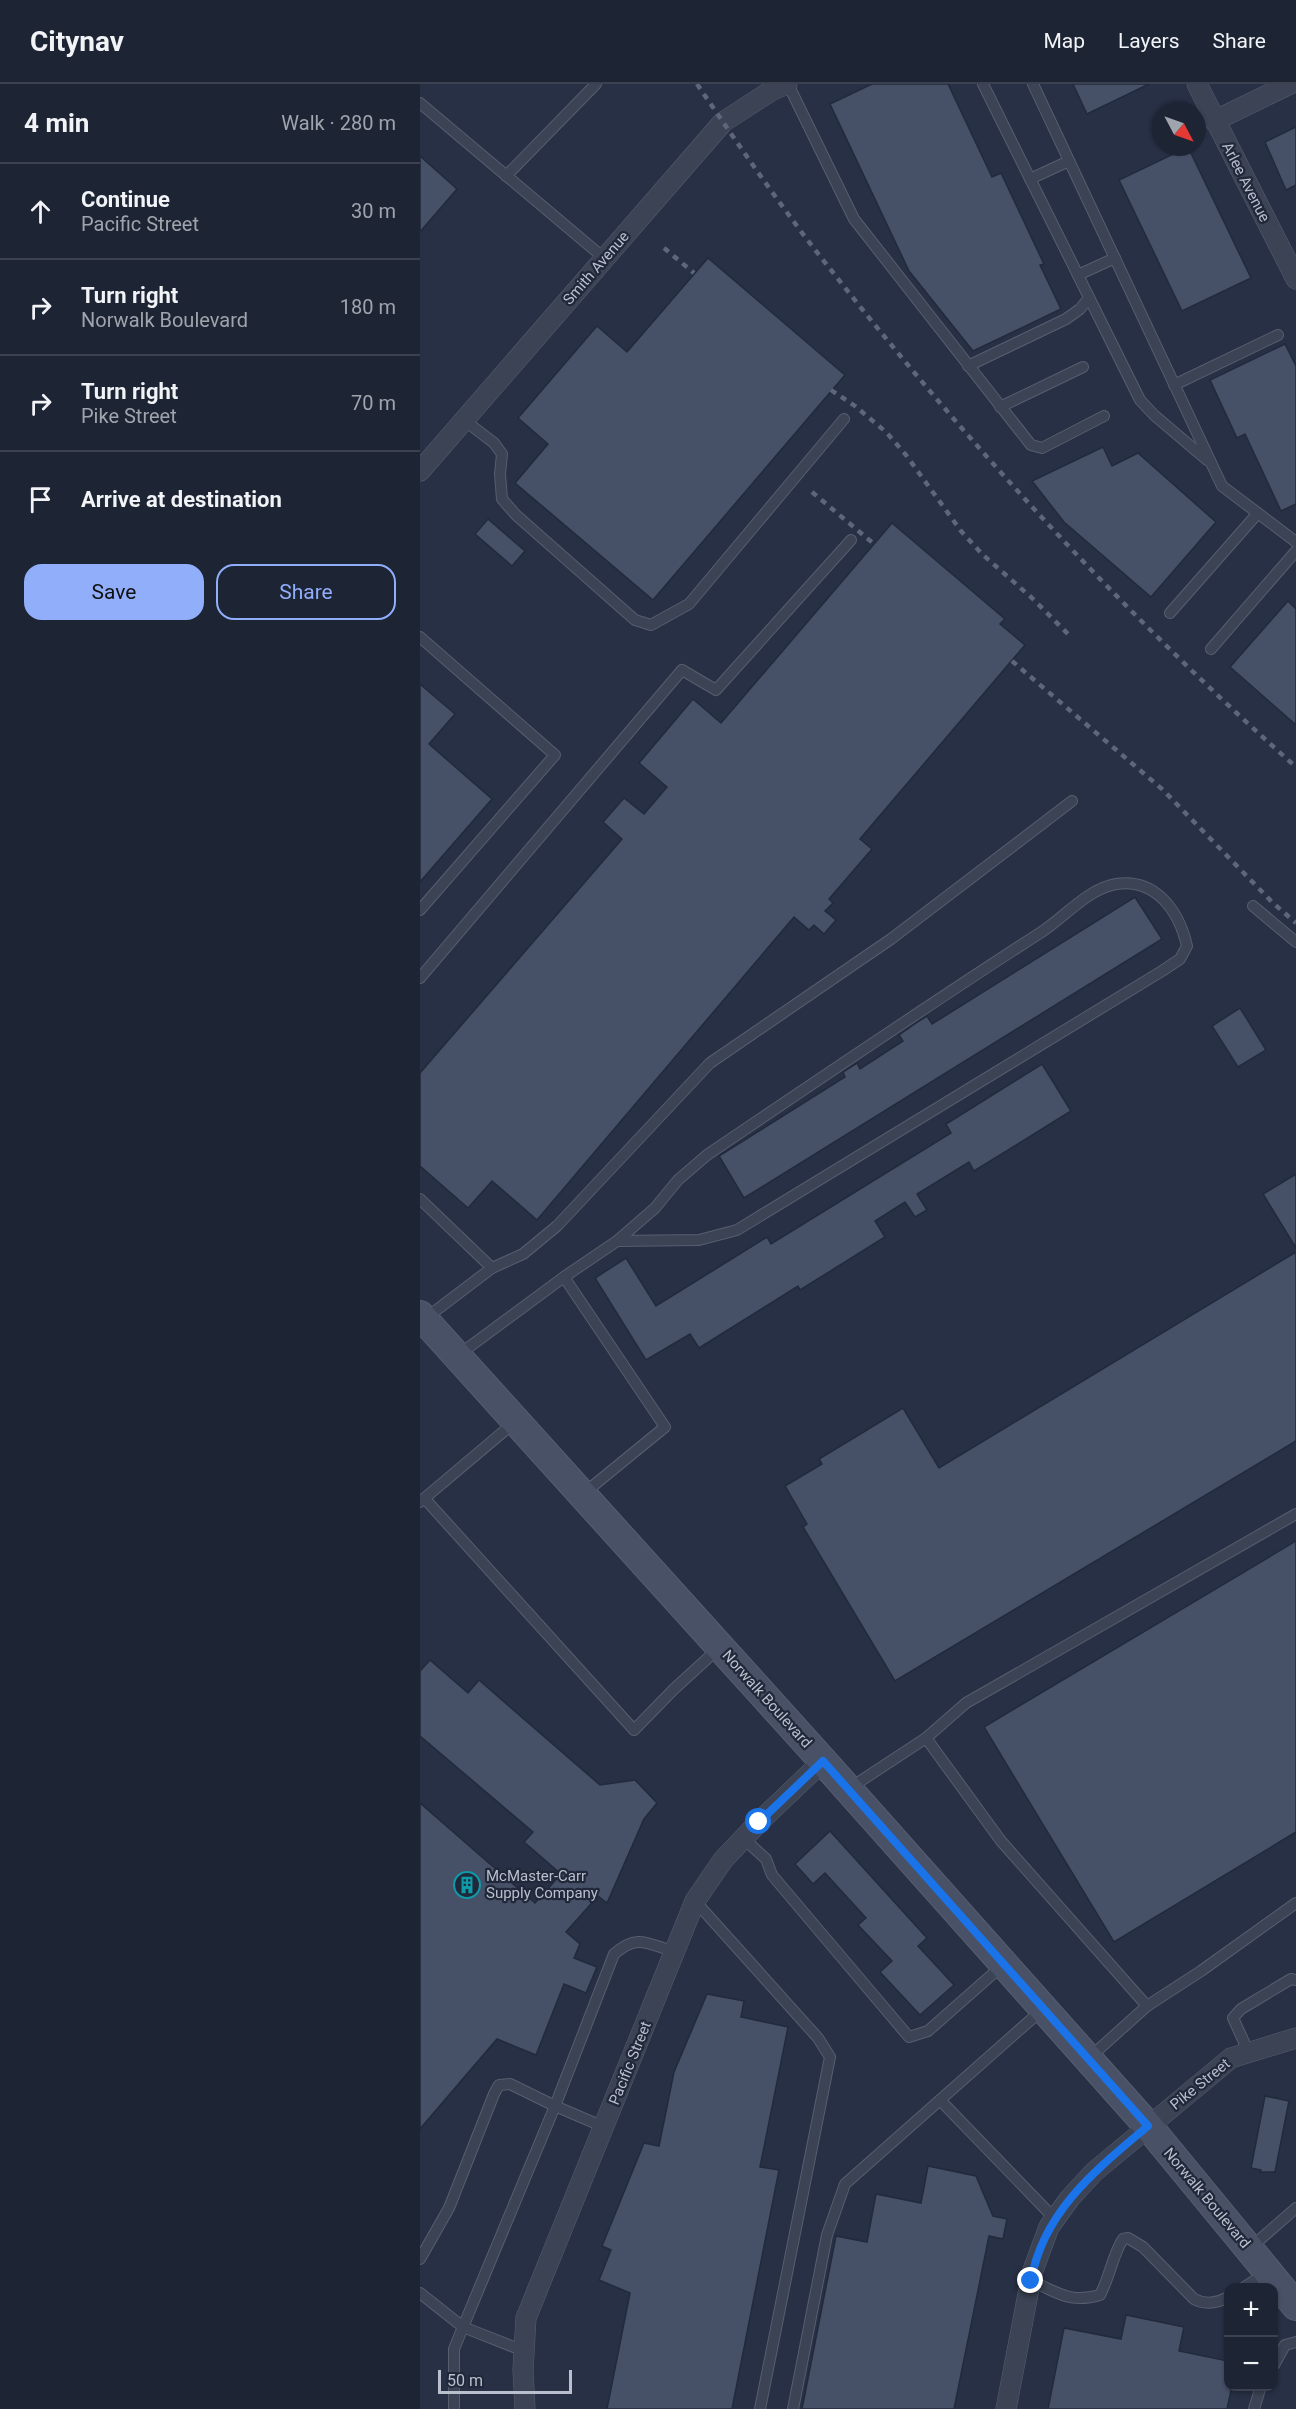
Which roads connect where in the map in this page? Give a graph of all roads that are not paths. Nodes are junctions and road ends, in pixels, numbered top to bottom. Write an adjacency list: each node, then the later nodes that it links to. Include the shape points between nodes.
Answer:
1 (596, 84): 10 (lane)
2 (787, 84): 12 (street, Smith Avenue, via 723,122); 18 (lane, via 854,219)
3 (983, 84): 11 (lane)
4 (1033, 84): 9 (lane)
5 (1197, 84): 8 (street, Arlee Avenue)
6 (1290, 84): 8 (street)
7 (420, 103): 10 (lane)
8 (1214, 121): 15 (street, Arlee Avenue)
9 (1069, 161): 11 (lane); 13 (lane)
10 (506, 176): 12 (lane)
11 (1030, 179): 14 (lane)
12 (604, 258): 24 (street, Smith Avenue)
13 (1115, 258): 14 (lane); 20 (lane)
14 (1078, 275): 16 (lane)
15 (1296, 279)
16 (1089, 298): 18 (lane, via 1066,319); 25 (lane, via 1140,400)
17 (1278, 335): 20 (lane)
18 (968, 366): 21 (lane)
19 (1083, 367): 21 (lane)
20 (1174, 384): 25 (lane)
21 (1000, 407): 22 (lane, via 1023,436 1042,448)
22 (1104, 416)
23 (844, 419): 24 (lane, via 689,604 651,625 635,620 516,516 502,499 502,454)
24 (464, 420): 26 (street, Smith Avenue)
25 (1211, 465): 27 (lane, via 1222,486)
26 (420, 471)
27 (1258, 513): 29 (lane); 31 (lane)
28 (851, 540): 38 (lane, via 716,690 682,670)
29 (1296, 542)
30 (1296, 551): 33 (lane)
31 (1170, 613)
32 (420, 637): 36 (lane, via 555,754)
33 (1211, 649)
34 (1072, 801): 41 (lane, via 891,939 710,1063 557,1226 523,1254)
35 (1253, 906): 37 (lane)
36 (420, 909)
37 (1296, 942)
38 (420, 978)
39 (420, 1199): 41 (lane)
40 (617, 1242): 40 (lane, via 707,1155 1049,927 1090,895 1114,885 1130,884 1160,894 1183,927 1187,946 1180,959 737,1230 699,1240); 42 (lane)
41 (492, 1268): 43 (lane)
42 (564, 1277): 44 (lane); 46 (lane, via 665,1427)
43 (422, 1317): 44 (main road, Norwalk Boulevard)
44 (457, 1356): 45 (main road, Norwalk Boulevard)
45 (516, 1421): 46 (main road, Norwalk Boulevard); 47 (lane)
46 (582, 1494): 49 (main road, Norwalk Boulevard)
47 (422, 1501): 49 (lane, via 634,1730)
48 (1296, 1514): 50 (lane, via 966,1703)
49 (720, 1647): 51 (main road, Norwalk Boulevard)
50 (927, 1738): 52 (lane); 59 (lane, via 1001,1841)
51 (823, 1761): 52 (main road, Norwalk Boulevard); 53 (street, Pacific Street)
52 (849, 1789): 57 (main road, Norwalk Boulevard)
53 (743, 1838): 54 (street, Pacific Street); 57 (lane, via 766,1859 772,1875 909,2037 928,2031)
54 (695, 1901): 56 (street, Pacific Street); 85 (lane, via 818,2038 830,2057)
55 (1296, 1903): 59 (lane)
56 (675, 1952): 65 (lane, via 636,1941 627,1942 614,1954); 67 (street, Pacific Street)
57 (1004, 1964): 60 (main road, Norwalk Boulevard)
58 (1296, 1980): 62 (lane, via 1291,1979 1251,2003 1233,2018)
59 (1147, 2006): 63 (lane)
60 (1043, 2009): 63 (main road, Norwalk Boulevard); 64 (lane)
61 (1296, 2038): 62 (street, Pike Street)
62 (1249, 2053): 66 (street, Pike Street, via 1231,2058)
63 (1088, 2059): 66 (main road, Norwalk Boulevard)
64 (940, 2100): 69 (lane); 86 (lane, via 845,2184 827,2235)
65 (555, 2106): 67 (lane); 71 (lane, via 510,2084 499,2085 448,2208); 78 (lane)
66 (1148, 2126): 69 (street, Pike Street, via 1094,2172); 70 (main road, Norwalk Boulevard)
67 (604, 2127): 80 (street, Pacific Street, via 526,2318)
68 (1296, 2208): 70 (lane)
69 (1055, 2219): 73 (street, Pike Street)
70 (1249, 2249): 72 (main road, Norwalk Boulevard)
71 (420, 2259)
72 (1268, 2272): 74 (lane); 77 (main road, Norwalk Boulevard)
73 (1031, 2281): 76 (lane, via 1070,2298 1083,2300 1100,2295 1116,2250 1128,2238 1143,2247 1194,2299 1201,2303); 87 (street, Pike Street)
74 (1251, 2283)
75 (420, 2294): 78 (lane)
76 (1224, 2300)
77 (1296, 2306)
78 (464, 2327): 80 (lane); 83 (lane, via 454,2349)
79 (1296, 2342): 81 (lane, via 1285,2345)
80 (524, 2351): 84 (street, Pacific Street)
81 (1278, 2358)
82 (1259, 2391): 88 (lane)
83 (454, 2409)
84 (525, 2409)
85 (760, 2409)
86 (794, 2409)
87 (1006, 2409)
88 (1254, 2409)

